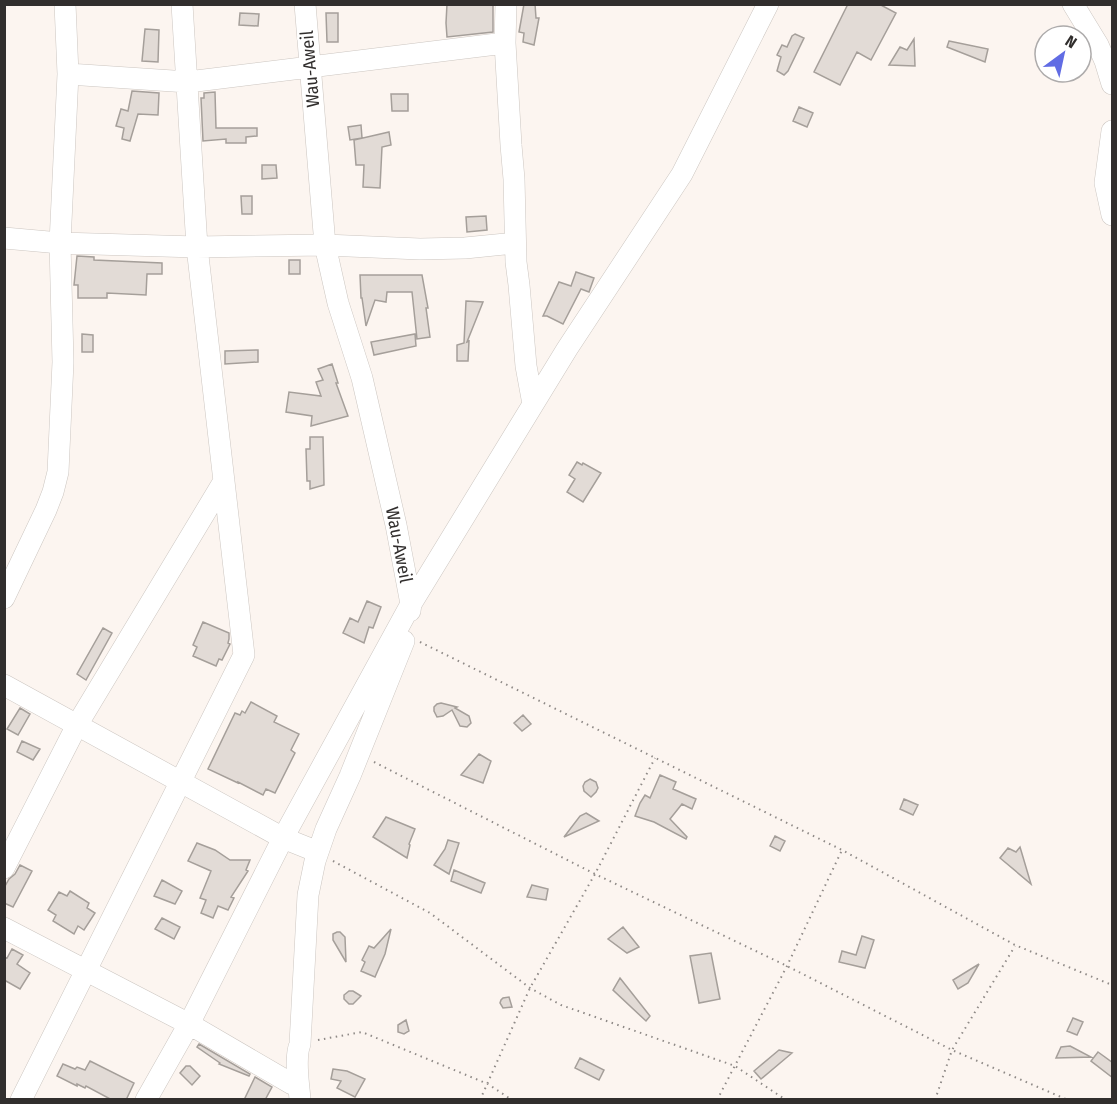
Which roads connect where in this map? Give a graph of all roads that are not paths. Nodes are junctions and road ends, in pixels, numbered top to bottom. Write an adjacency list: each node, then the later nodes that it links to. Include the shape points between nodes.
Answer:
1 (65, 4): 9 (street)
2 (182, 4): 10 (street)
3 (305, 4): 8 (street, Wau-Aweil)
4 (506, 4): 7 (street)
5 (768, 4): 19 (street, via 682,174)
6 (1072, 4): 11 (street, via 1098,45)
7 (505, 44): 8 (street); 16 (street)
8 (310, 67): 10 (street); 17 (street, Wau-Aweil)
9 (68, 74): 10 (street); 15 (street)
10 (188, 82): 18 (street)
11 (1113, 84)
12 (1113, 130): 13 (street, via 1105,183)
13 (1113, 215)
14 (4, 238): 15 (street)
15 (60, 243): 18 (street); 21 (street, via 63,362 58,472 46,510)
16 (515, 243): 17 (street, via 439,249); 19 (street)
17 (325, 245): 18 (street); 22 (street, Wau-Aweil, via 338,303 362,378)
18 (197, 247): 20 (street)
19 (533, 404): 22 (street)
20 (224, 481): 24 (street); 25 (street, via 244,655)
21 (4, 598)
22 (411, 604): 26 (street); 27 (street, Wau-Aweil, via 407,635)
23 (4, 685): 24 (street)
24 (77, 725): 25 (street); 28 (street)
25 (180, 782): 26 (street); 30 (street)
26 (283, 838): 27 (street); 31 (street)
27 (318, 852): 32 (street, Wau-Aweil, via 308,895)
28 (4, 868)
29 (4, 928): 30 (street)
30 (87, 970): 31 (street); 33 (street)
31 (189, 1024): 32 (street); 34 (street)
32 (294, 1089)
33 (21, 1100)
34 (146, 1100)

